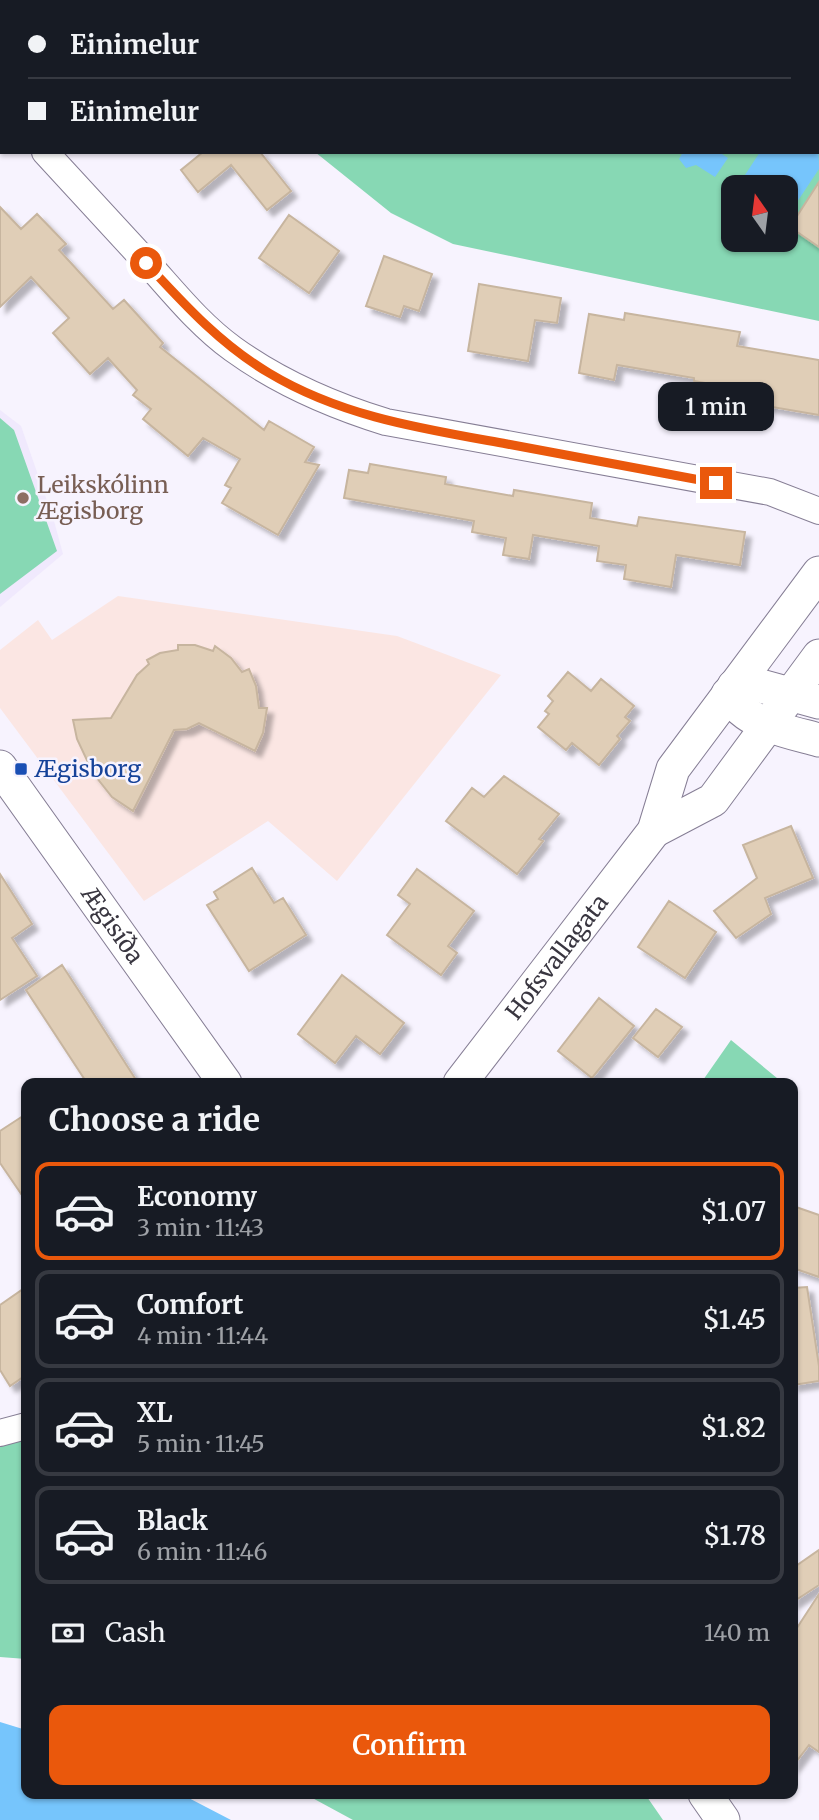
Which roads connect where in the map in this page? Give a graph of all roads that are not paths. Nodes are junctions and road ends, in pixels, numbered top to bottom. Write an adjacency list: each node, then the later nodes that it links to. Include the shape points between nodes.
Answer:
1 (47, 154): 2 (street, via 197,318 231,348 308,394 386,422 770,492)
2 (819, 512)
3 (819, 573): 5 (street, Hofsvallagata)
4 (819, 656): 6 (street, Hofsvallagata)
5 (731, 690): 6 (street, via 757,685); 7 (street, via 735,706); 10 (street, Hofsvallagata, via 673,769)
6 (804, 698): 7 (street, Hofsvallagata)
7 (766, 726): 8 (street); 10 (street, Hofsvallagata, via 712,800)
8 (819, 740)
9 (0, 766): 11 (street, Ægisíða)
10 (654, 831): 12 (street, Hofsvallagata)
11 (223, 1078)
12 (461, 1078)
13 (21, 1427): 14 (street)
14 (0, 1433)
15 (708, 1799): 16 (street)
16 (723, 1820)

